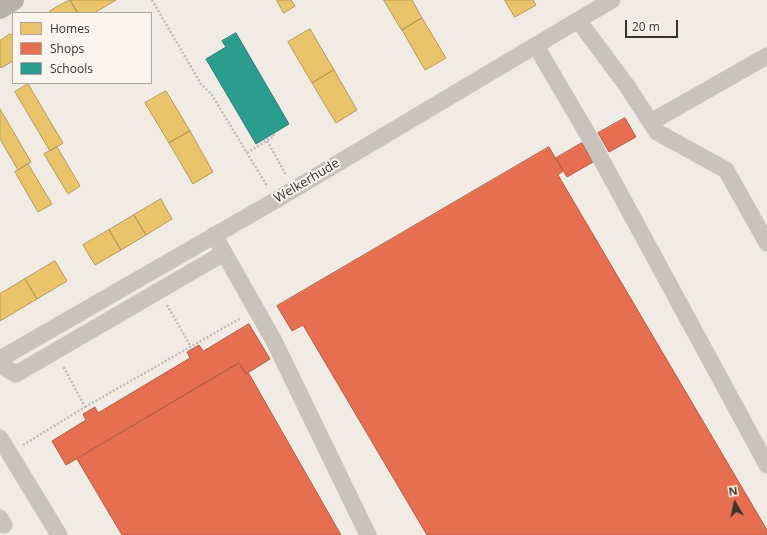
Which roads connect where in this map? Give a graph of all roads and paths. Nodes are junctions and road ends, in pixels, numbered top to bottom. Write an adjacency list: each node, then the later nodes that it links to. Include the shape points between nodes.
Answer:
1 (13, 0): 4 (main road)
2 (152, 0): 11 (path, via 201,84 212,95)
3 (612, 0): 5 (street, Welkerhude)
4 (0, 8)
5 (578, 20): 6 (street, Welkerhude); 8 (street, via 628,86)
6 (536, 46): 13 (street, Welkerhude); 26 (street, via 590,139)
7 (767, 56): 8 (street)
8 (651, 122): 15 (street, via 657,132 726,170)
9 (273, 134): 10 (path, via 274,136)
10 (267, 141): 11 (path); 12 (path, via 285,173)
11 (247, 153): 13 (path)
12 (279, 176)
13 (276, 200): 14 (street, Welkerhude)
14 (214, 235): 16 (street); 21 (street, Welkerhude)
15 (767, 243)
16 (224, 253): 17 (street); 18 (street)
17 (160, 291): 19 (path); 20 (street)
18 (257, 309): 19 (path); 28 (street)
19 (191, 346): 23 (path)
20 (56, 351): 22 (street, via 16,374); 23 (path)
21 (0, 359)
22 (0, 365)
23 (85, 406): 25 (path)
24 (0, 438): 25 (street)
25 (9, 454): 27 (street)
26 (767, 465)
27 (59, 535)
28 (368, 535)

